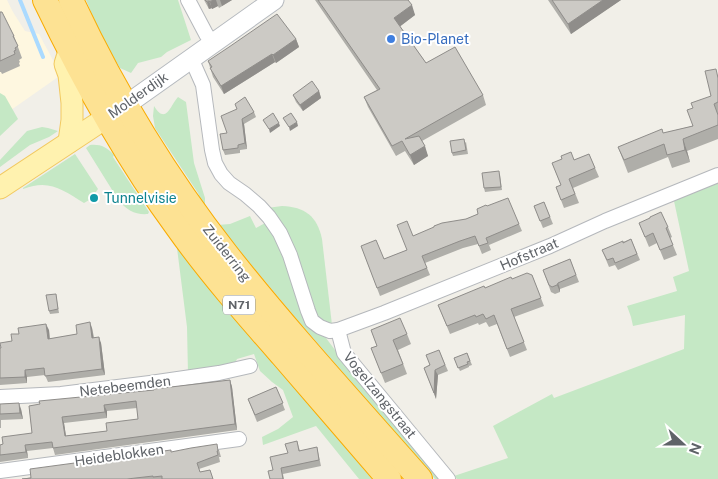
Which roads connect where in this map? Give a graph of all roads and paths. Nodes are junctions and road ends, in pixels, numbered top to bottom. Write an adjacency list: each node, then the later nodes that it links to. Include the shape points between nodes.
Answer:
1 (45, 0): 6 (highway, Zuiderring / N71)
2 (71, 0): 8 (highway, Zuiderring / N71)
3 (188, 0): 5 (street)
4 (274, 0): 5 (main road, Molderdijk)
5 (212, 43): 7 (main road, Molderdijk)
6 (69, 51): 9 (highway, Zuiderring / N71); 10 (main road, via 66,64 72,102)
7 (191, 58): 8 (main road, Molderdijk); 13 (street, via 203,85 214,163 229,183 259,206 280,232 312,321 330,331)
8 (126, 105): 9 (main road, Molderdijk); 19 (highway, Zuiderring / N71, via 226,254)
9 (106, 118): 10 (main road, Molderdijk); 18 (highway, Zuiderring / N71, via 139,172 210,269)
10 (69, 142): 12 (main road, Molderdijk)
11 (718, 175): 13 (street, Hofstraat)
12 (0, 188)
13 (338, 330): 20 (street, Vogelzangstraat, via 344,353)
14 (250, 366): 15 (street, Netebeemden, via 150,383 61,394)
15 (0, 397)
16 (239, 438): 17 (street, Heideblokken)
17 (0, 471)
18 (389, 479)
19 (420, 479)
20 (448, 479)

